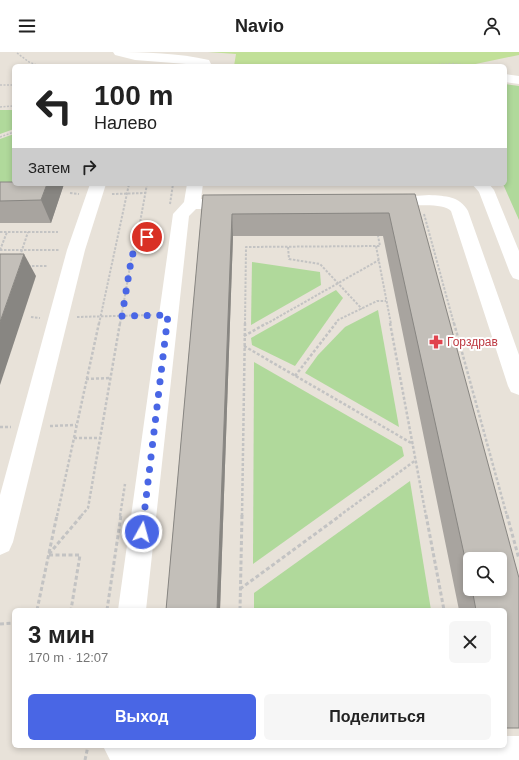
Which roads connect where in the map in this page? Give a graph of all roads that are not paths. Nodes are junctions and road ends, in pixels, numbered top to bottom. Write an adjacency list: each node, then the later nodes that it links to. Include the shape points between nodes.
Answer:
1 (118, 52): 2 (street)
2 (133, 61): 3 (street, via 197,61)
3 (205, 64)
4 (507, 78): 5 (street)
5 (519, 80)
6 (97, 186): 13 (street, via 76,250)
7 (482, 186): 11 (street, via 486,190)
8 (193, 194): 9 (street); 14 (street, via 181,214)
9 (246, 204)
10 (371, 204): 12 (street, via 440,201 457,206)
11 (519, 273)
12 (519, 386)
13 (0, 542)
14 (132, 608)
15 (121, 748): 16 (street, via 124,752 134,754)
16 (519, 752)

